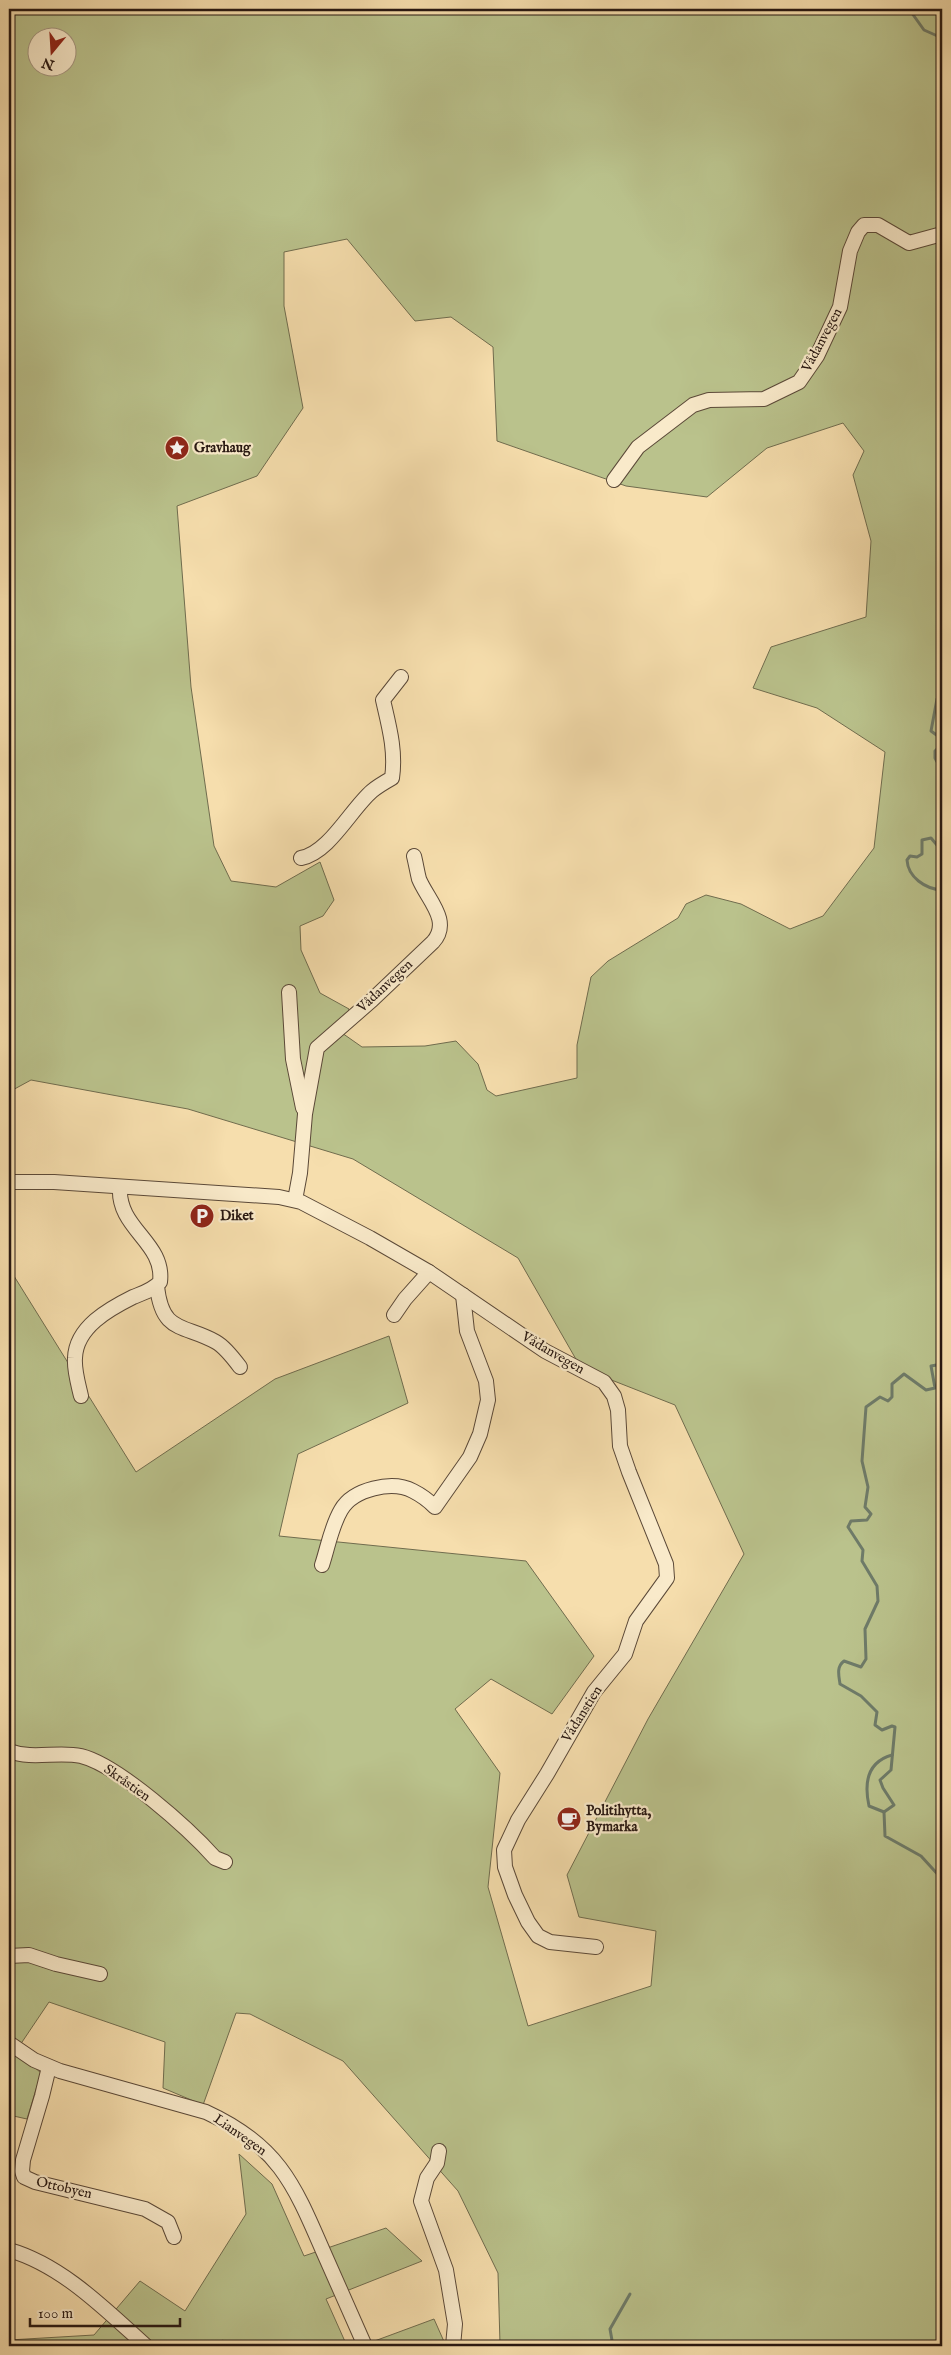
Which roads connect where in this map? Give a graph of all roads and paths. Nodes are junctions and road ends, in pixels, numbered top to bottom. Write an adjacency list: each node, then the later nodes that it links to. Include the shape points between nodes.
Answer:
1 (942, 234): 2 (street, Vådanvegen, via 909,243 878,225 860,228 850,251 840,307 817,356 799,382 764,399 709,400 693,405 638,447)
2 (614, 480)
3 (401, 677): 5 (street, via 383,700 392,737 392,778 371,792 323,845)
4 (414, 856): 7 (street, Vådanvegen, via 420,880 441,923 439,935 372,1000 320,1044 315,1053)
5 (301, 858)
6 (289, 992): 7 (street, Vådanvegen, via 293,1060)
7 (305, 1114): 10 (street, Vådanvegen)
8 (9, 1182): 9 (street, Vådanvegen)
9 (120, 1187): 10 (street, Vådanvegen); 12 (street, via 124,1213 157,1258 160,1276)
10 (295, 1200): 11 (street, Vådanvegen, via 332,1217)
11 (429, 1272): 13 (street, Vådanvegen); 14 (street)
12 (156, 1286): 15 (street, via 170,1321 218,1344); 17 (street, via 113,1308 87,1327 79,1339 74,1358)
13 (463, 1295): 16 (street, Vådanvegen, via 545,1350); 18 (street, via 467,1331 488,1390 487,1411 470,1457 435,1507 413,1490 397,1487 366,1490 352,1498 336,1519)
14 (394, 1315)
15 (240, 1367)
16 (604, 1382): 21 (street, Vådanstien, via 614,1396 620,1446 661,1549 668,1575 636,1621 621,1661 594,1692 518,1820 506,1842 504,1859 515,1895 538,1936 550,1942)
17 (80, 1396)
18 (322, 1565)
19 (9, 1750): 20 (street, Skråstien, via 26,1755 77,1755 95,1761 145,1794 215,1858)
20 (225, 1862)
21 (596, 1948)
22 (9, 1956): 23 (street, via 29,1955)
23 (100, 1974)
24 (9, 2043): 25 (street, Lianvegen)
25 (49, 2067): 27 (street, Ottobyen, via 23,2160 24,2177 145,2208 168,2222); 30 (street, Lianvegen, via 206,2112 228,2123 264,2149 284,2172 302,2202)
26 (439, 2152): 31 (street, via 421,2201 446,2270 455,2324)
27 (174, 2237)
28 (9, 2250): 29 (street, via 29,2257 64,2277)
29 (146, 2346)
30 (365, 2346)
31 (453, 2346)

